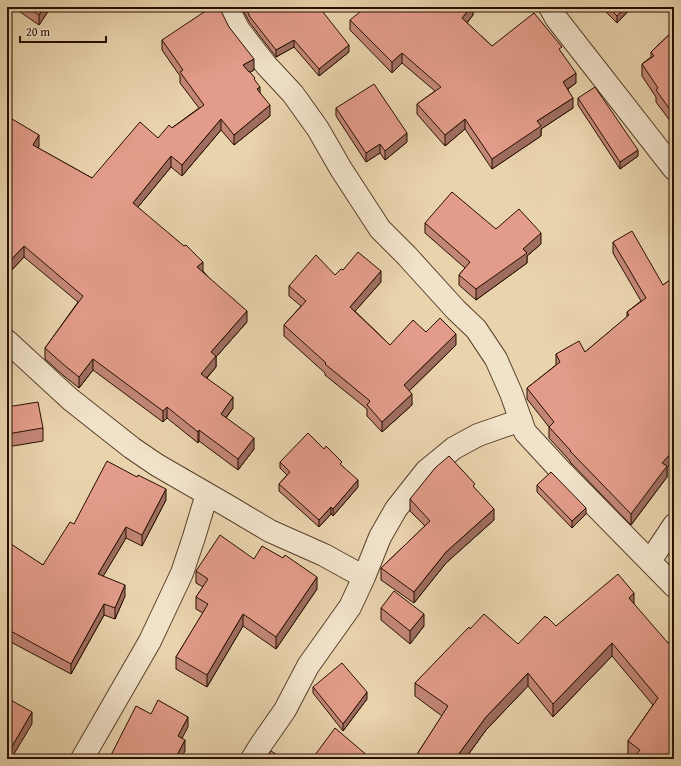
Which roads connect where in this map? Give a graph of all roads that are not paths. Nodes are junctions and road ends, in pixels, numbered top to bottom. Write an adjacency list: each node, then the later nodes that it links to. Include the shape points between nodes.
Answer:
1 (227, 7): 5 (street, via 239,30 293,94 318,129 380,229 476,329 496,359)
2 (550, 7): 3 (street)
3 (674, 169)
4 (7, 341): 6 (street, via 70,399 132,448)
5 (520, 420): 8 (street, via 530,438); 9 (street, via 478,435 454,448 426,471 396,509 380,537)
6 (207, 494): 9 (street, via 270,531 324,555); 11 (street, via 182,573 150,641)
7 (674, 525): 8 (street)
8 (650, 561): 10 (street)
9 (364, 577): 12 (street, via 350,607 308,666 285,710)
10 (674, 586)
11 (82, 759)
12 (252, 759)

